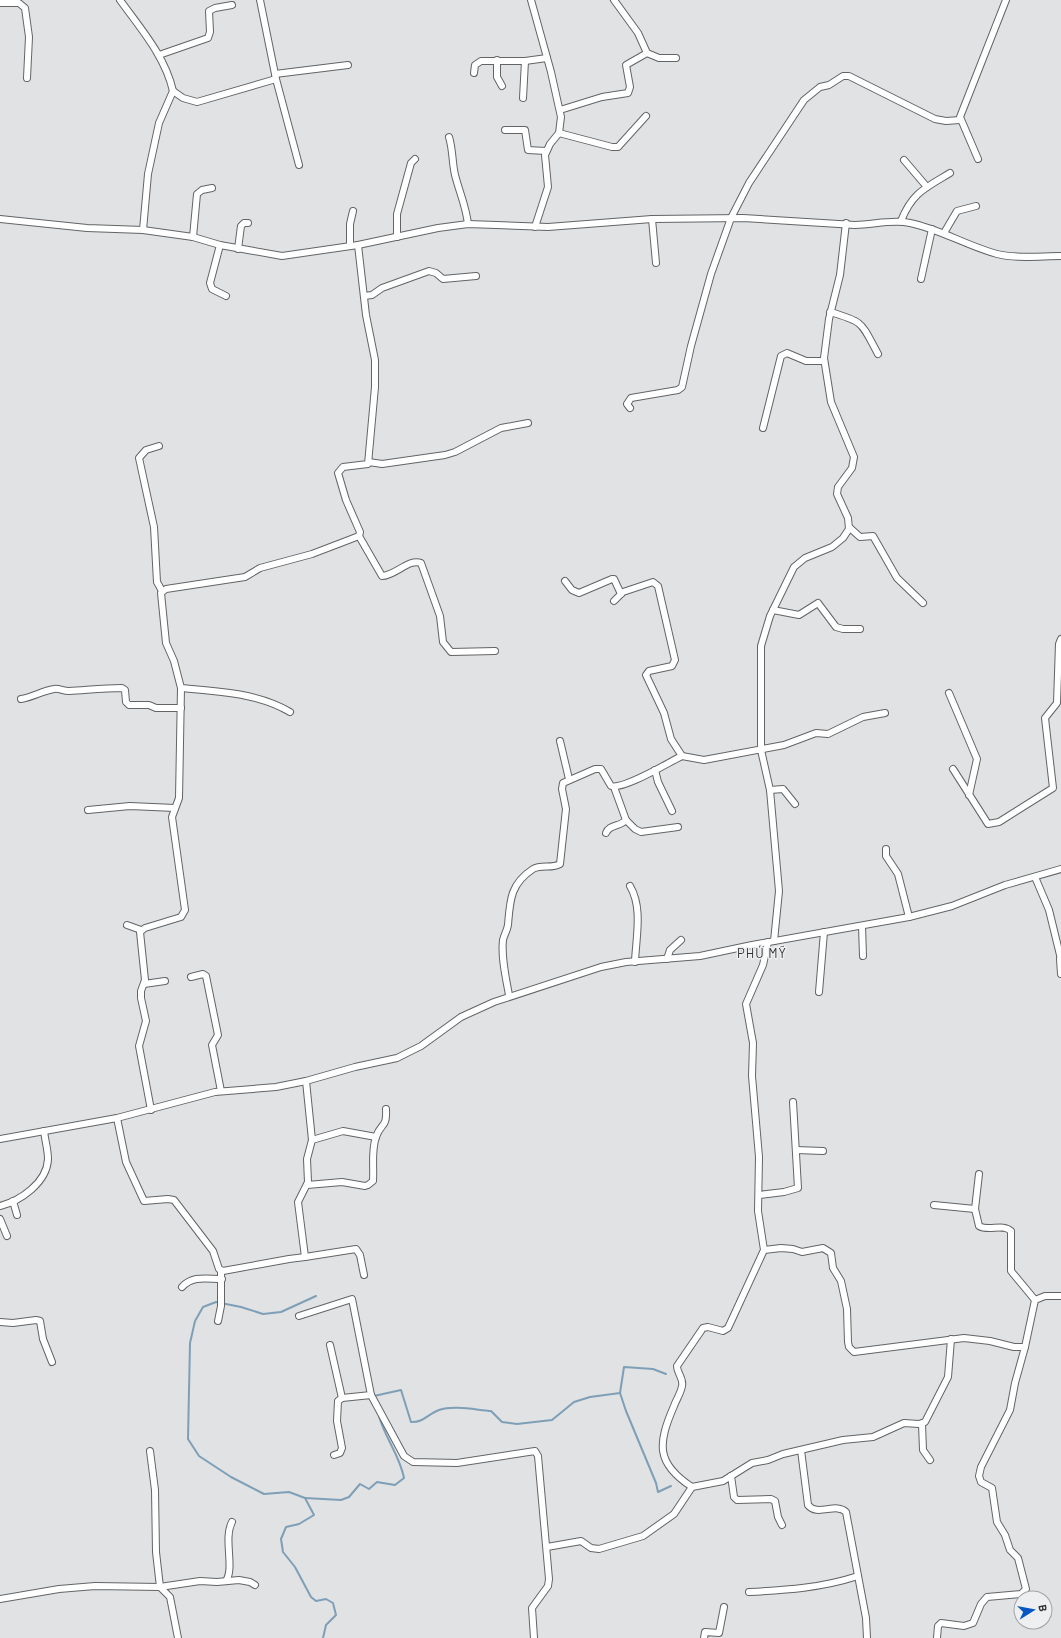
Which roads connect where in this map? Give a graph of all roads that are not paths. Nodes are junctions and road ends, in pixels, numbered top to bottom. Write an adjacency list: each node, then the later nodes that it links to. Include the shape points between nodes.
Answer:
1 (120, 0): 9 (street)
2 (260, 0): 16 (street)
3 (531, 0): 10 (street)
4 (614, 0): 8 (street, via 638,33)
5 (1006, 0): 23 (street, via 962,109)
6 (0, 2): 17 (street, via 19,3 25,8 29,37)
7 (232, 5): 9 (street, via 209,11 208,38)
8 (647, 53): 11 (street, via 659,58); 21 (street, via 626,65 630,87 628,93 602,97)
9 (159, 55): 19 (street)
10 (547, 58): 13 (street); 21 (street)
11 (676, 58)
12 (496, 60): 13 (street); 15 (street, via 479,61); 18 (street, via 497,77)
13 (525, 61): 20 (street)
14 (348, 65): 16 (street)
15 (474, 73)
16 (275, 76): 19 (street, via 197,102); 31 (street)
17 (27, 78)
18 (502, 86)
19 (173, 91): 46 (street, via 159,123 148,174)
20 (523, 98)
21 (560, 110): 25 (street, via 562,124)
22 (646, 116): 25 (street, via 618,147)
23 (960, 120): 29 (street); 38 (street, via 935,119 849,76 843,76 815,90 804,100 749,183)
24 (505, 130): 27 (street, via 525,130 528,150)
25 (559, 133): 27 (street)
26 (449, 137): 42 (street, via 455,176 467,210)
27 (546, 151): 44 (street, via 548,187)
28 (415, 159): 48 (street, via 411,163 397,214)
29 (978, 159)
30 (904, 160): 33 (street)
31 (299, 165)
32 (950, 174): 33 (street)
33 (927, 187): 40 (street, via 909,201)
34 (212, 188): 49 (street, via 197,194)
35 (976, 206): 47 (street, via 957,212)
36 (352, 211): 52 (street)
37 (652, 218): 38 (street); 44 (street); 55 (street)
38 (731, 218): 43 (street); 63 (street, via 710,274 682,387 678,390 631,398 627,404)
39 (0, 219): 46 (street, via 87,228)
40 (901, 221): 43 (street, via 871,225); 45 (street)
41 (248, 223): 53 (street, via 241,226)
42 (468, 224): 44 (street); 48 (street)
43 (846, 224): 60 (street, via 840,276)
44 (535, 227)
45 (932, 229): 47 (street); 57 (street)
46 (143, 230): 49 (street)
47 (944, 233): 54 (street, via 998,255)
48 (396, 236): 51 (street)
49 (193, 238): 50 (street)
50 (220, 245): 53 (street); 58 (street, via 210,283 212,289)
51 (358, 245): 52 (street); 59 (street)
52 (350, 246): 53 (street, via 282,256)
53 (238, 249)
54 (1061, 256)
55 (656, 263)
56 (476, 276): 59 (street, via 443,279 429,271)
57 (921, 279)
58 (226, 296)
59 (364, 296): 67 (street, via 375,357)
60 (830, 312): 61 (street, via 862,324); 62 (street)
61 (878, 354)
62 (824, 361): 65 (street, via 806,361 787,353 780,356); 68 (street, via 834,410 854,458 852,468 838,487 837,494)
63 (630, 408)
64 (528, 423): 67 (street, via 501,428 445,455 382,464)
65 (763, 428)
66 (159, 446): 71 (street, via 146,450 138,458 154,526 157,582)
67 (369, 462): 69 (street, via 343,467 338,473 360,532)
68 (850, 528): 74 (street, via 860,537 873,536 897,578); 75 (street, via 832,547 805,558 794,567)
69 (359, 536): 71 (street, via 312,554 260,568 245,577); 78 (street, via 382,576 416,562 421,563 440,616 443,642 451,652)
70 (565, 581): 72 (street, via 572,590 579,593 614,579)
71 (162, 591): 79 (street, via 166,643)
72 (621, 594): 73 (street); 87 (street, via 653,582 658,586 674,660 672,666 649,670 646,675 663,710 671,739)
73 (614, 601)
74 (923, 603)
75 (773, 610): 76 (street, via 799,615 818,603 836,627); 86 (street, via 761,646)
76 (860, 629)
77 (1061, 639): 93 (street, via 1058,646 1057,704 1046,718 1053,788 998,822 990,824 985,821)
78 (495, 651)
79 (181, 688): 82 (street); 83 (street, via 258,698)
80 (949, 693): 93 (street, via 977,758)
81 (21, 699): 82 (street, via 56,688 68,691 122,688 129,704)
82 (181, 708): 95 (street, via 179,798)
83 (290, 712)
84 (886, 713): 86 (street, via 863,717 828,734 816,733 795,742)
85 (560, 741): 90 (street)
86 (761, 750): 87 (street, via 700,760); 92 (street)
87 (682, 756): 89 (street)
88 (953, 769): 93 (street)
89 (655, 770): 91 (street); 97 (street)
90 (569, 779): 91 (street, via 601,769); 121 (street, via 562,785 566,810 560,864 532,870 516,885 511,895 507,930 503,941)
91 (614, 787): 98 (street)
92 (770, 790): 94 (street, via 783,789); 111 (street, via 779,891)
93 (969, 795)
94 (795, 804)
95 (175, 808): 96 (street, via 130,806); 108 (street, via 172,822 185,913 181,918)
96 (88, 810)
97 (672, 811)
98 (626, 820): 99 (street, via 641,832); 100 (street, via 623,824 610,828)
99 (678, 827)
100 (606, 833)
101 (886, 849): 105 (street, via 886,856 898,874)
102 (1061, 869): 103 (street)
103 (1035, 877): 105 (street, via 1005,885 952,906); 114 (street, via 1049,910)
104 (630, 886): 115 (street, via 637,898)
105 (909, 917): 107 (street)
106 (127, 925): 108 (street)
107 (862, 926): 109 (street); 112 (street)
108 (141, 930): 119 (street)
109 (824, 932): 111 (street); 120 (street)
110 (681, 940): 113 (street, via 670,950)
111 (771, 942): 113 (street, via 700,956); 136 (street, via 746,1004 753,1043 752,1076 759,1157)
112 (863, 956)
113 (667, 959): 115 (street)
114 (1060, 959): 116 (street)
115 (635, 962): 121 (street, via 609,965)
116 (1061, 974)
117 (191, 977): 123 (street, via 203,974 206,976 218,1035 212,1045)
118 (165, 981): 119 (street)
119 (144, 984): 126 (street, via 142,998 146,1024 139,1046)
120 (818, 992)
121 (508, 996): 122 (street, via 461,1017 402,1057)
122 (306, 1081): 123 (street, via 276,1087); 131 (street)
123 (221, 1091): 126 (street)
124 (793, 1102): 132 (street)
125 (386, 1109): 129 (street, via 385,1124)
126 (151, 1110): 127 (street)
127 (117, 1118): 128 (street); 146 (street, via 126,1162 144,1201 168,1198 174,1200 213,1251)
128 (44, 1131): 130 (street); 137 (street, via 48,1159 42,1177 26,1194)
129 (376, 1137): 131 (street, via 343,1132); 135 (street, via 371,1183 365,1186 342,1182)
130 (0, 1139)
131 (312, 1140): 135 (street, via 307,1158)
132 (796, 1150): 133 (street); 136 (street, via 798,1188)
133 (823, 1151)
134 (979, 1174): 140 (street)
135 (307, 1185): 145 (street, via 298,1202)
136 (759, 1195): 144 (street, via 758,1211)
137 (13, 1201): 139 (street); 141 (street)
138 (934, 1205): 140 (street)
139 (0, 1206)
140 (975, 1209): 151 (street, via 981,1227 1005,1228 1011,1231 1011,1271)
141 (17, 1215)
142 (0, 1219): 143 (street)
143 (7, 1236)
144 (764, 1250): 155 (street, via 781,1248 802,1252 823,1248 831,1253 848,1308 848,1342 854,1352); 167 (street, via 728,1328 723,1332 703,1328 677,1366 682,1387 666,1425 662,1449 676,1476)
145 (305, 1257): 146 (street); 147 (street, via 356,1249 360,1255)
146 (221, 1270): 148 (street)
147 (364, 1275)
148 (222, 1279): 149 (street, via 196,1278); 153 (street)
149 (182, 1287)
150 (1061, 1296): 151 (street, via 1045,1296)
151 (1035, 1300): 157 (street)
152 (299, 1316): 159 (street, via 352,1299)
153 (218, 1321)
154 (0, 1322): 158 (street, via 40,1321 43,1339)
155 (951, 1339): 157 (street, via 990,1341); 161 (street, via 948,1377 929,1416)
156 (330, 1345): 160 (street)
157 (1025, 1347): 182 (street, via 1010,1410 988,1452 979,1476 981,1482 992,1488 997,1522 1010,1550 1018,1558 1026,1589 1021,1594 987,1597 973,1623 964,1626 941,1622 938,1624)
158 (52, 1362)
159 (370, 1395): 160 (street); 170 (street, via 404,1456 411,1461 457,1463 535,1451 538,1456)
160 (342, 1398): 164 (street, via 338,1401 337,1408 342,1448)
161 (922, 1424): 162 (street, via 904,1423 873,1436); 165 (street, via 923,1450)
162 (801, 1450): 166 (street, via 752,1463); 171 (street, via 808,1505 816,1510 841,1509 846,1512)
163 (150, 1451): 174 (street, via 155,1490 156,1552)
164 (334, 1455)
165 (930, 1460)
166 (731, 1476): 167 (street, via 722,1481); 169 (street, via 734,1497 737,1500 775,1501)
167 (692, 1487): 170 (street, via 674,1514 643,1536 599,1549 591,1548 580,1541)
168 (232, 1522): 172 (street, via 228,1530)
169 (782, 1525)
170 (547, 1547): 179 (street, via 549,1583 532,1608)
171 (858, 1576): 175 (street, via 813,1588); 181 (street)
172 (226, 1581): 173 (street, via 244,1580); 174 (street, via 200,1581)
173 (255, 1585)
174 (160, 1587): 176 (street, via 69,1588); 178 (street, via 170,1597)
175 (749, 1592)
176 (0, 1599)
177 (724, 1607): 180 (street, via 719,1633 705,1632)
178 (178, 1638)
179 (534, 1638)
180 (704, 1638)
181 (867, 1638)
182 (937, 1638)

